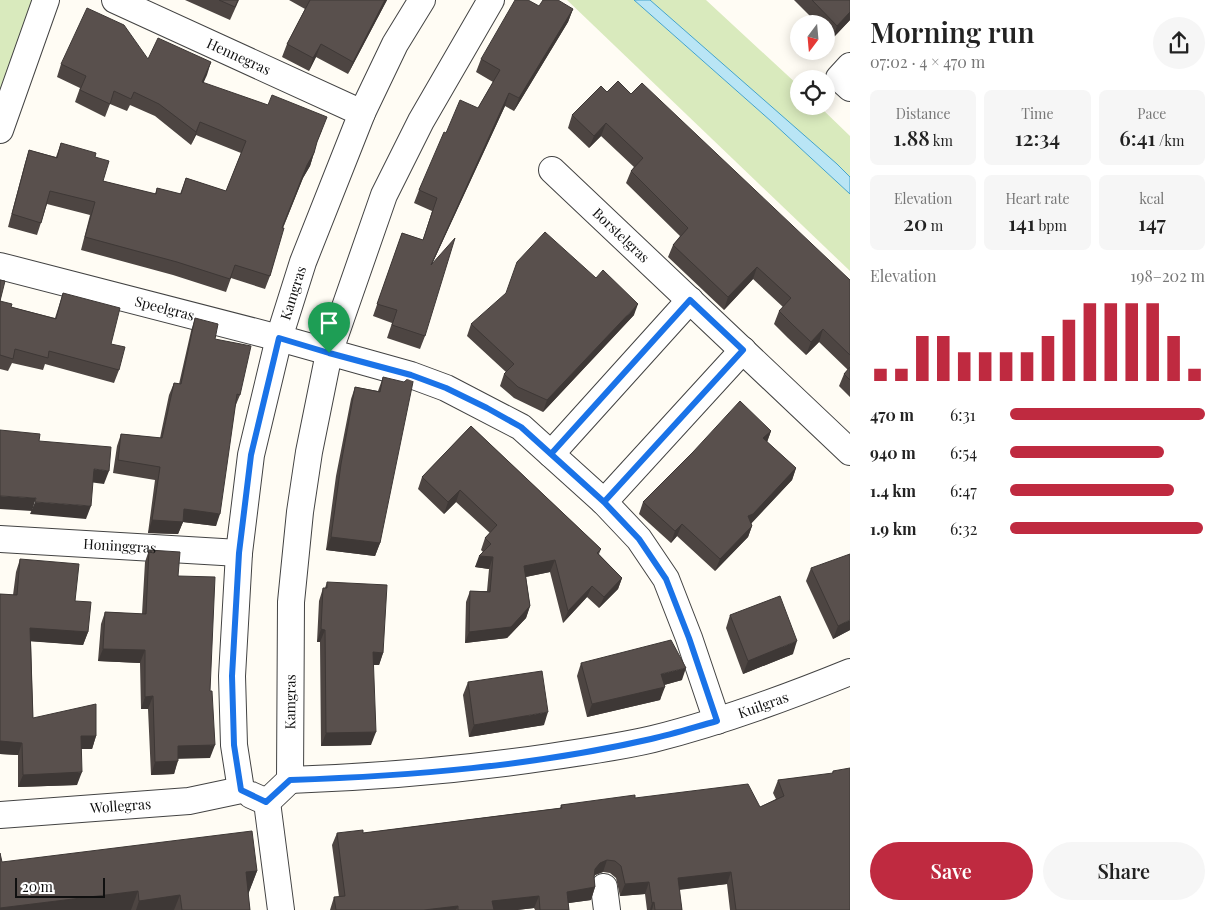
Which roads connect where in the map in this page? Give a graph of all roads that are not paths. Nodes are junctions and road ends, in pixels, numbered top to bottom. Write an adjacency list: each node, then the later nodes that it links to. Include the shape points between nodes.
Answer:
1 (46, 0): 8 (street)
2 (115, 0): 7 (street, Hennegras)
3 (422, 0): 7 (street, Kamgras, via 395,44)
4 (491, 0): 14 (street, Kamgras, via 421,121 384,195)
5 (850, 66): 6 (street, via 839,78)
6 (850, 88)
7 (362, 113): 12 (street, Kamgras, via 303,262)
8 (0, 130)
9 (552, 170): 11 (street, Borstelgras)
10 (0, 266): 12 (street, Speelgras)
11 (690, 300): 13 (street, Borstelgras); 16 (street)
12 (279, 338): 14 (street, Speelgras); 19 (street, Kamgras, via 251,455)
13 (743, 350): 15 (street, Borstelgras); 17 (street)
14 (329, 353): 16 (street, via 446,388 521,427); 22 (street, Kamgras, via 309,452 291,602)
15 (850, 452)
16 (551, 454): 17 (street)
17 (604, 502): 21 (street, via 639,539 666,579)
18 (0, 539): 19 (street, Honinggras)
19 (239, 553): 23 (street, Kamgras, via 232,676 234,745)
20 (850, 672): 21 (street, Kuilgras)
21 (717, 721): 22 (street, Kuilgras, via 652,739 524,761 383,776)
22 (290, 780): 24 (street)
23 (241, 790): 24 (street); 25 (street, Wollegras, via 189,802)
24 (266, 802): 26 (street)
25 (0, 815)
26 (281, 910)

